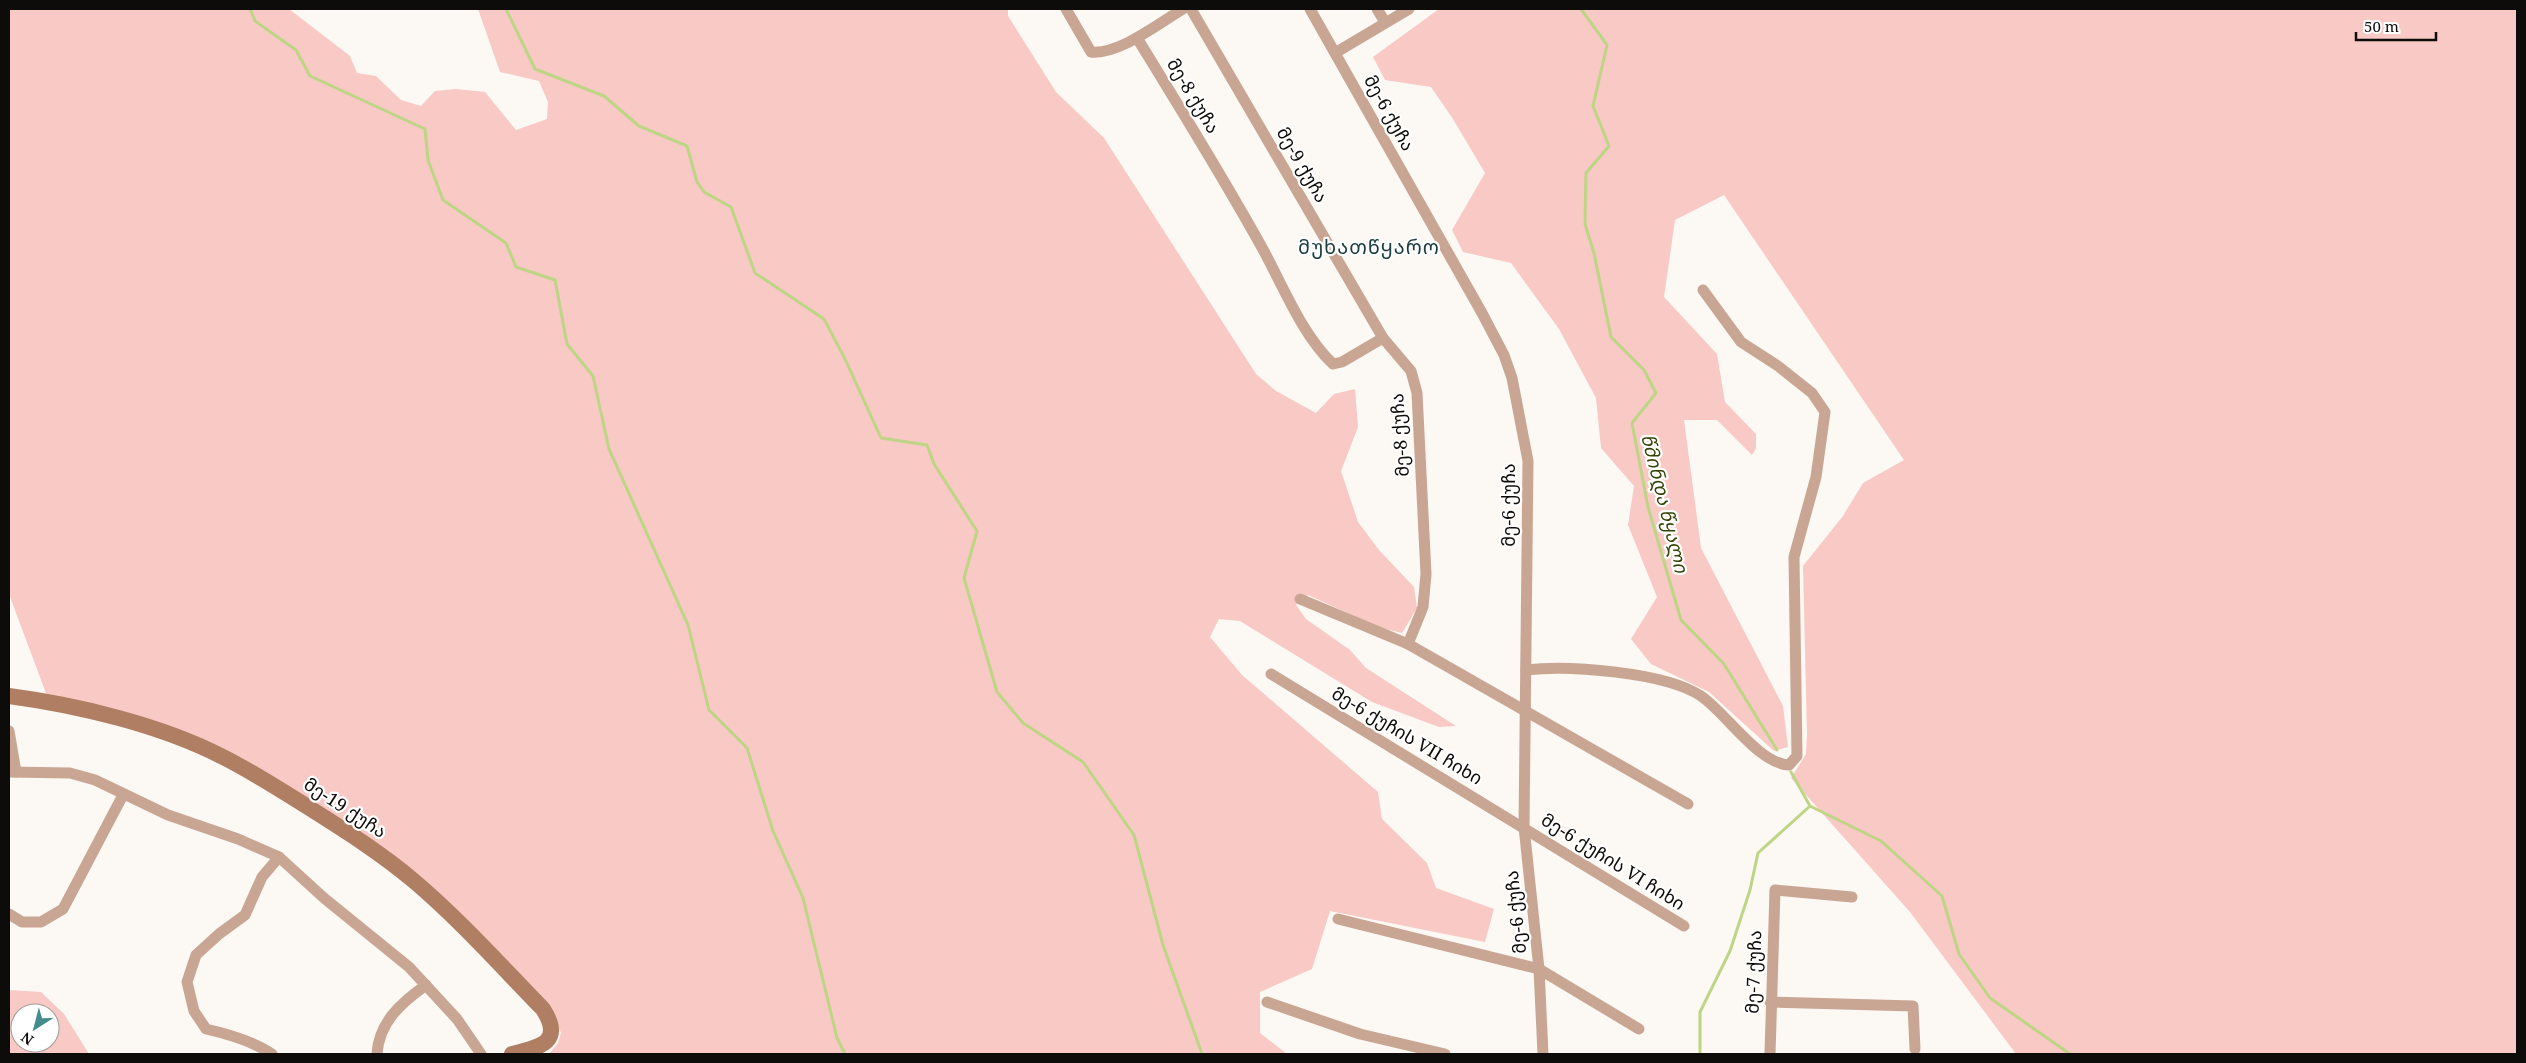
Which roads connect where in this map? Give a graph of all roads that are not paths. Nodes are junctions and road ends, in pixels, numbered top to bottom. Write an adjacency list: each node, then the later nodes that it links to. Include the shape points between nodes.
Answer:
1 (1066, 9): 8 (street, via 1091,52 1100,53)
2 (1183, 9): 8 (street)
3 (1191, 9): 11 (street, მე-9 ქუჩა)
4 (1310, 9): 9 (street, მე-6 ქუჩა)
5 (1377, 9): 7 (street)
6 (1409, 9): 7 (street)
7 (1385, 22): 9 (street)
8 (1137, 38): 11 (street, მე-8 ქუჩა, via 1215,164 1325,356 1332,364 1342,362)
9 (1335, 53): 14 (street, მე-6 ქუჩა, via 1482,313 1512,378 1528,461)
10 (1703, 290): 14 (street, via 1741,342 1812,393 1825,412 1816,477 1794,557 1797,756 1789,765 1779,764 1700,696 1674,683 1611,672 1548,667)
11 (1383, 338): 13 (street, მე-8 ქუჩა, via 1411,371 1416,393 1426,574 1423,607)
12 (1300, 599): 13 (street)
13 (1408, 644): 17 (street)
14 (1526, 670): 17 (street, მე-6 ქუჩა)
15 (1271, 674): 22 (street, მე-6 ქუჩის VII ჩიხი)
16 (9, 696): 37 (street, მე-19 ქუჩა, via 117,718 182,739 222,756 310,808 374,851 449,912 543,1009 551,1022 552,1032 548,1040 533,1049)
17 (1526, 712): 21 (street); 22 (street, მე-6 ქუჩა)
18 (9, 731): 19 (street)
19 (12, 772): 20 (street, via 70,773 95,780)
20 (123, 795): 23 (street); 25 (street, via 63,909 41,922 22,922)
21 (1688, 804)
22 (1524, 828): 27 (street, მე-6 ქუჩის VI ჩიხი); 28 (street, მე-6 ქუჩა)
23 (279, 858): 29 (street, via 409,967); 34 (street, via 262,877 245,916 196,955 187,982 194,1011 206,1029 231,1035)
24 (1852, 897): 31 (street, მე-7 ქუჩა, via 1775,890)
25 (9, 914)
26 (1338, 919): 28 (street)
27 (1684, 926)
28 (1539, 969): 32 (street); 39 (street, მე-6 ქუჩა)
29 (426, 985): 35 (street, via 392,1014 383,1029); 36 (street, via 457,1019)
30 (1267, 1002): 38 (street, via 1360,1034)
31 (1770, 1002): 33 (street, via 1914,1006); 40 (street, მე-7 ქუჩა)
32 (1639, 1029)
33 (1915, 1049)
34 (272, 1054)
35 (377, 1054)
36 (481, 1054)
37 (512, 1054)
38 (1444, 1054)
39 (1543, 1054)
40 (1770, 1054)

